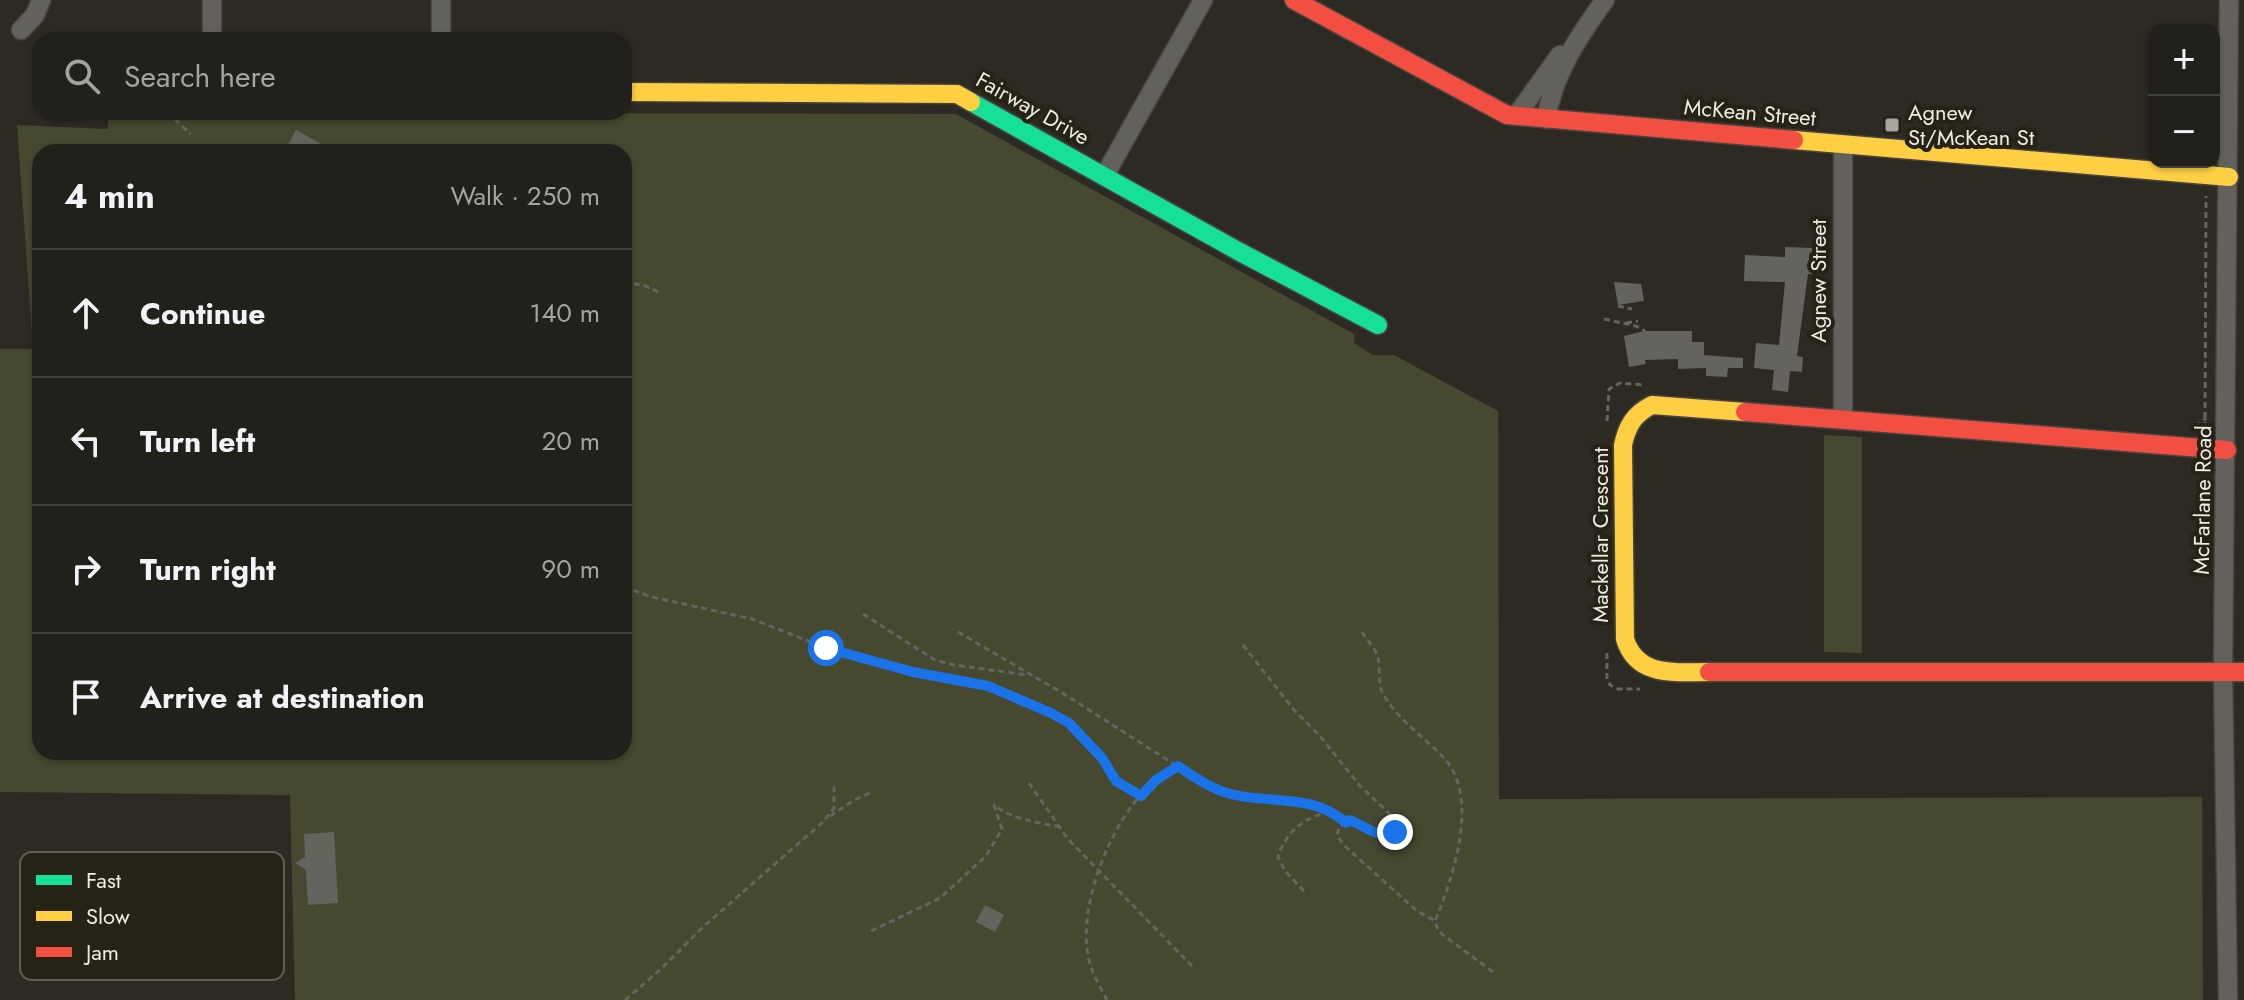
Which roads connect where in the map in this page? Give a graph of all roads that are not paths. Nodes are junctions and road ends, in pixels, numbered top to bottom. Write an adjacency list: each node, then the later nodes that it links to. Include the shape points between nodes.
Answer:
1 (41, 0): 8 (street)
2 (212, 0): 9 (street)
3 (441, 0): 10 (street)
4 (1203, 0): 16 (street)
5 (1294, 0): 13 (street, McKean Street, via 1501,113)
6 (1605, 0): 11 (street)
7 (2229, 0): 17 (street, McFarlane Road)
8 (21, 30)
9 (212, 32)
10 (441, 32)
11 (1581, 33): 13 (street); 14 (street, via 1555,81)
12 (632, 92): 16 (street, Fairway Drive, via 954,93)
13 (1516, 116): 14 (street, McKean Street)
14 (1546, 119): 15 (street, McKean Street)
15 (1843, 144): 17 (street, McKean Street); 20 (street, Agnew Street)
16 (1105, 175): 18 (street, Fairway Drive)
17 (2229, 177): 19 (street, McFarlane Road)
18 (1378, 325)
19 (2236, 412): 21 (street, McFarlane Road)
20 (1843, 418): 21 (street, Mackellar Crescent); 22 (street, Mackellar Crescent, via 1663,404 1634,415 1623,445 1624,628 1627,650 1638,663 1681,673)
21 (2227, 450): 22 (street, McFarlane Road)
22 (2223, 672): 23 (street); 24 (street, McFarlane Road)
23 (2244, 672)
24 (2236, 949): 25 (street, McFarlane Road)
25 (2228, 1000)

